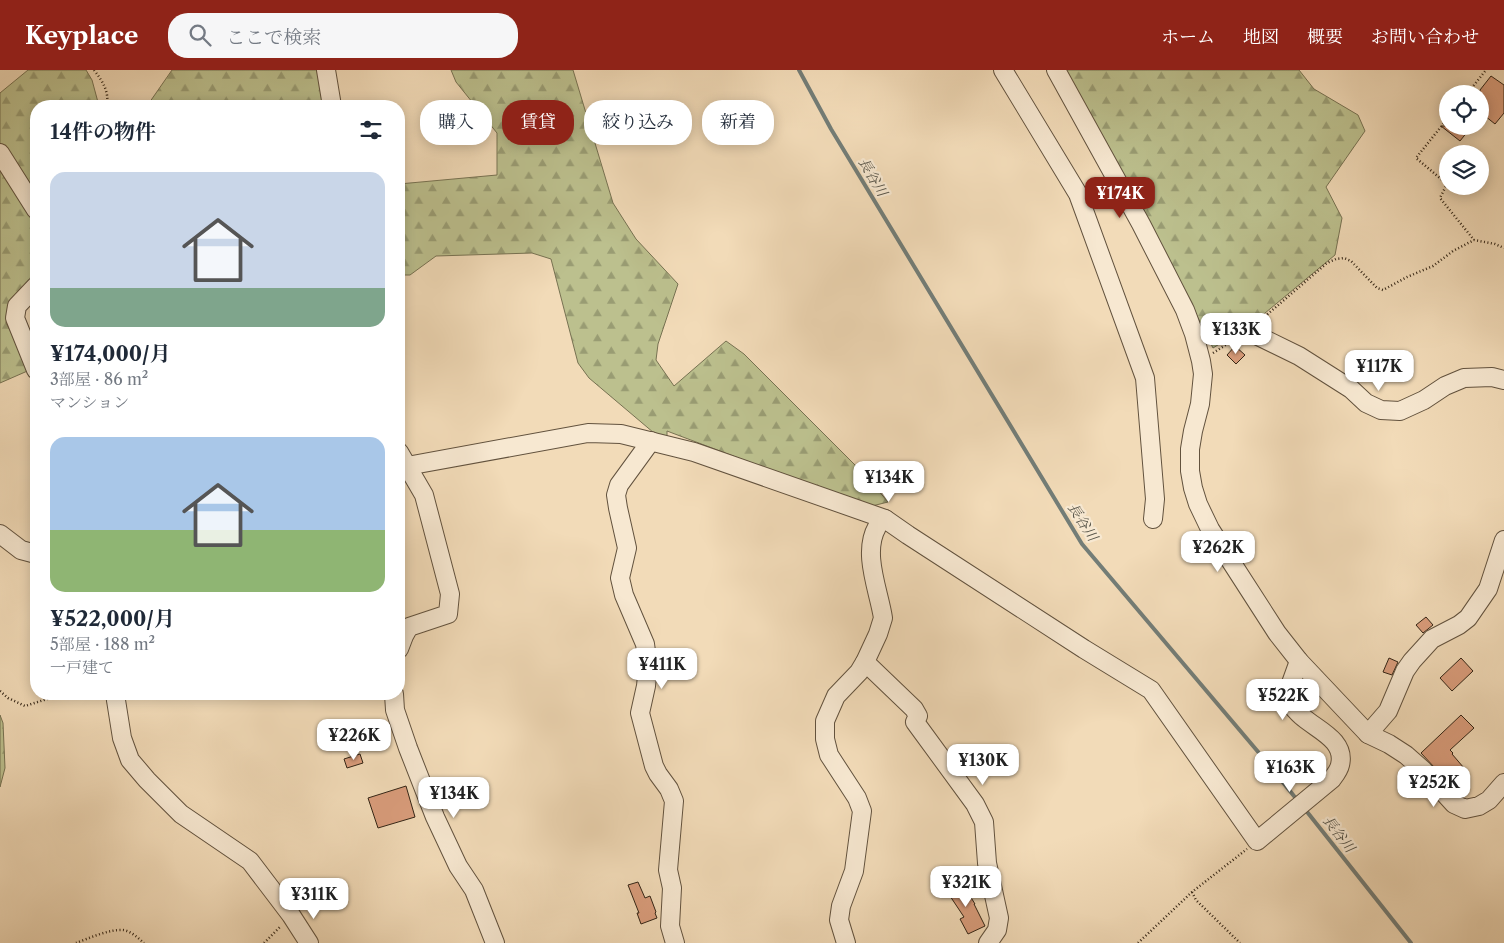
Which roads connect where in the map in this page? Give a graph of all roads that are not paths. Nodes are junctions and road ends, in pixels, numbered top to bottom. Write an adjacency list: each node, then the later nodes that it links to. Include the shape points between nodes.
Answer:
1 (326, 70): 4 (street)
2 (1003, 70): 14 (street, via 1078,194 1145,378 1155,499)
3 (1056, 70): 20 (street, via 1185,310 1201,361 1202,390 1190,449 1190,471 1198,504 1234,568)
4 (331, 100)
5 (0, 153): 6 (street)
6 (30, 200)
7 (30, 292): 9 (street, via 16,306 15,318)
8 (1251, 329): 10 (street, via 1258,336 1299,356 1380,410 1400,411 1464,378)
9 (30, 355)
10 (1504, 380)
11 (651, 441): 12 (street, via 620,434 588,433); 15 (street, via 694,452); 28 (street, via 619,485 616,495 627,548 620,578 644,644 648,666 640,712 654,766 674,801 668,870 672,888 670,926)
12 (405, 459)
13 (405, 463): 19 (street, via 424,496 450,594 448,614 409,627)
14 (1153, 518)
15 (885, 519): 20 (street, via 1151,690 1263,836 1332,779 1340,765 1340,753 1332,738 1304,719 1288,701); 21 (street, via 877,526 871,548 872,569 883,618)
16 (0, 534): 18 (street, via 21,550)
17 (1504, 540): 24 (street, via 1484,596 1468,618 1432,639 1412,661 1388,711)
18 (30, 552)
19 (405, 634)
20 (1299, 661): 24 (street)
21 (865, 662): 29 (street, via 836,696 825,721 829,755 862,811 854,871 839,920); 30 (street, via 914,709 918,716 915,722 976,804 984,822 987,863 999,918 997,930)
22 (116, 700): 26 (street, via 122,738 130,760 141,774 181,814 250,861)
23 (394, 700): 27 (street, via 408,748 435,818 458,866 474,890)
24 (1368, 734): 25 (street, via 1406,755 1454,804 1465,809 1489,800)
25 (1504, 783)
26 (309, 943)
27 (495, 943)
28 (675, 943)
29 (846, 943)
30 (988, 943)

